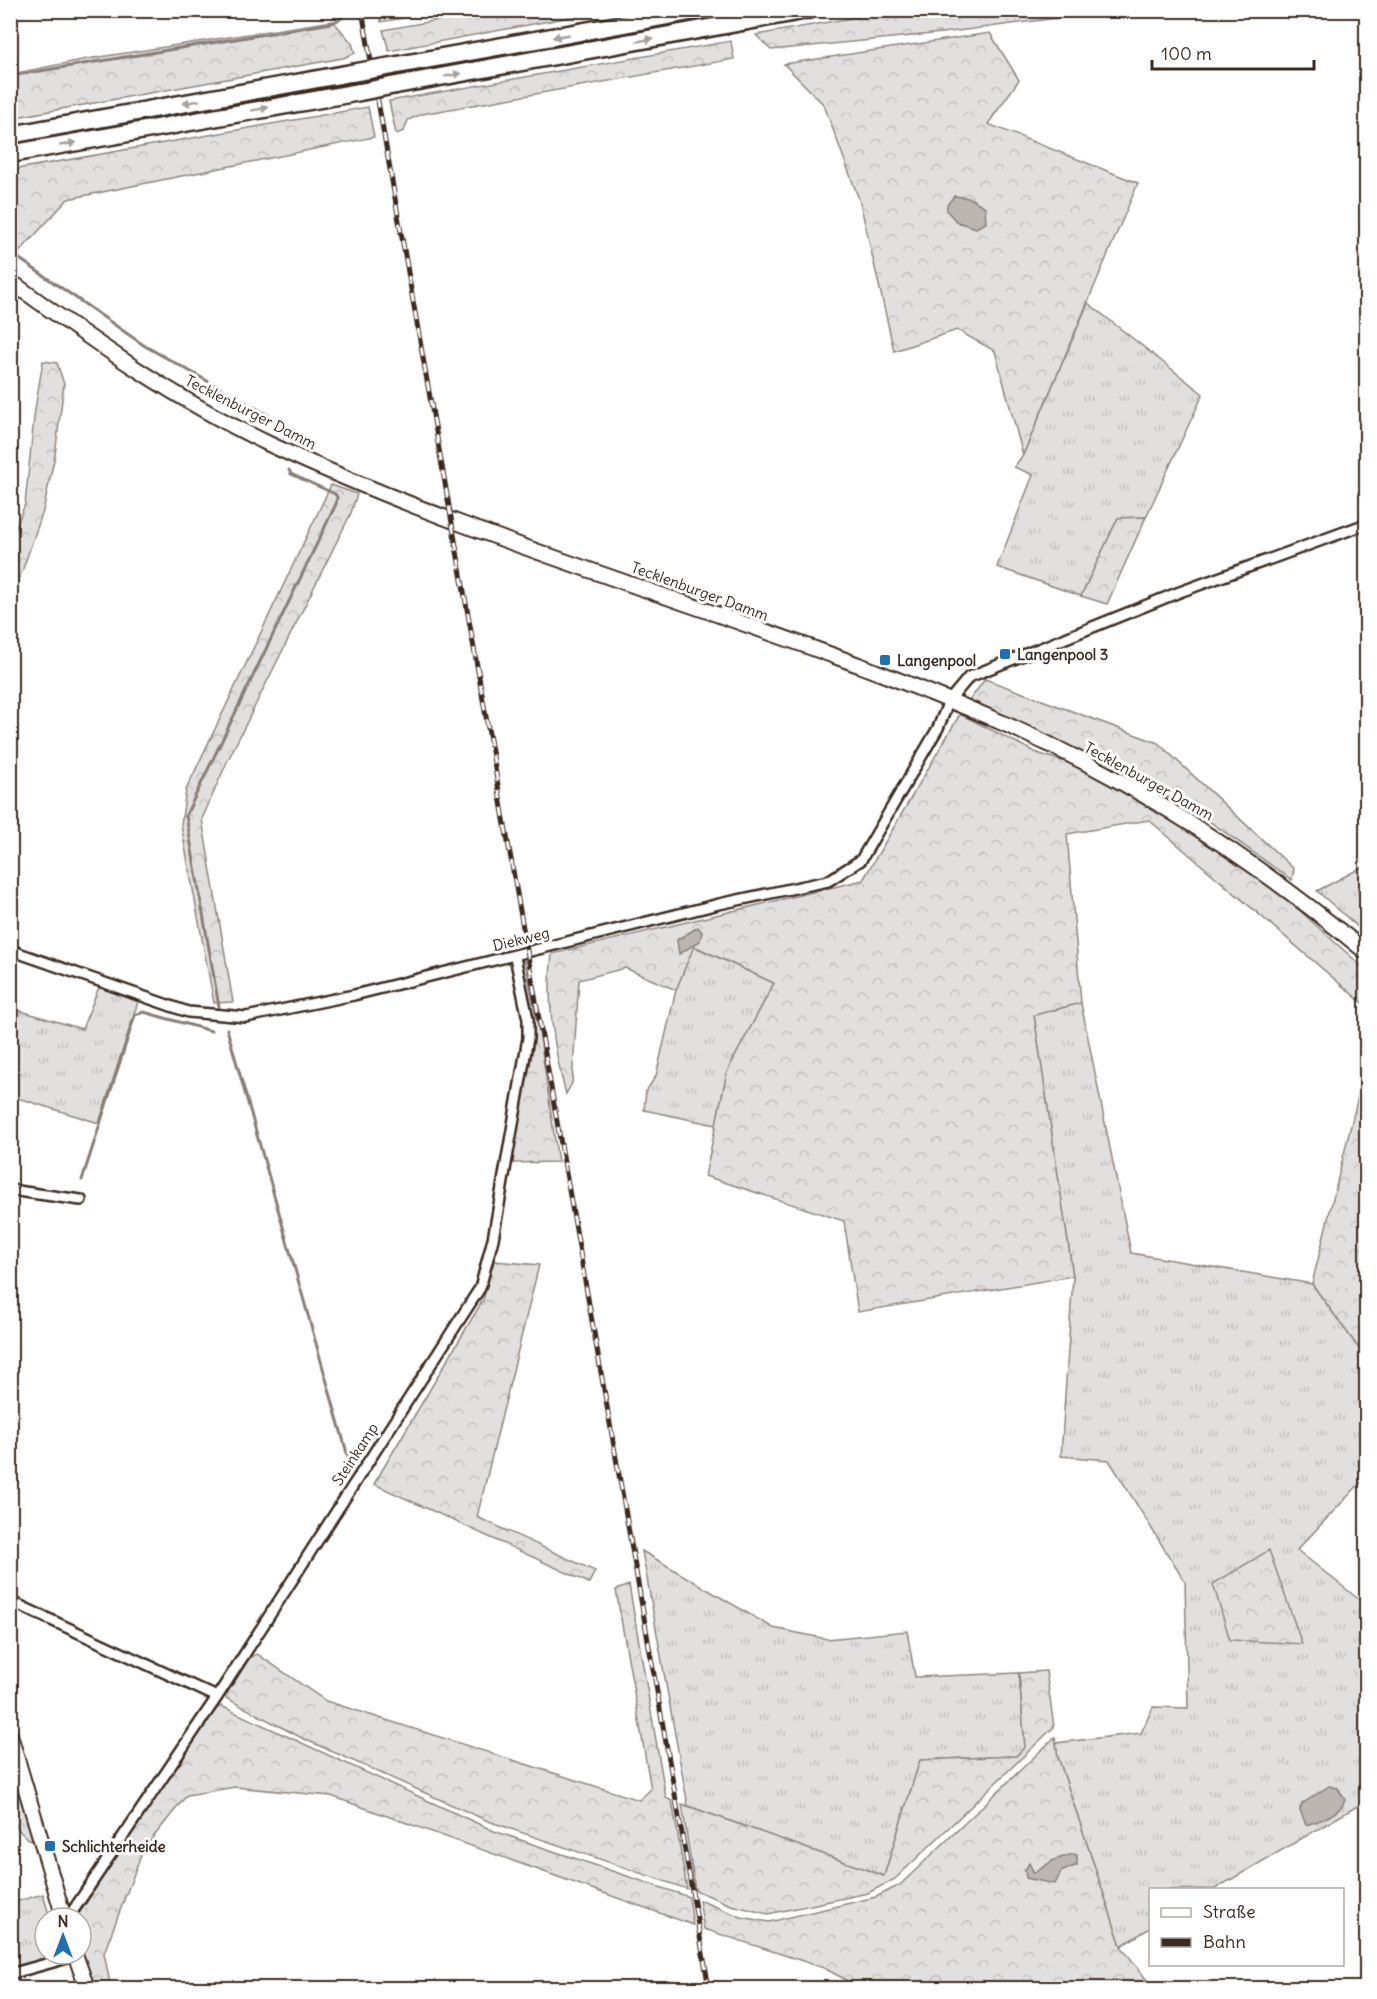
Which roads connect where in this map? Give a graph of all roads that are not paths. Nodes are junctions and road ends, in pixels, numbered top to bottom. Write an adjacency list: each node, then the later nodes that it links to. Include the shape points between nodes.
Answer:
1 (701, 10): 3 (highway, one-way to 3, bridge)
2 (808, 10): 4 (highway, one-way to 2, bridge)
3 (10, 135)
4 (10, 154)
5 (10, 281): 7 (main road, Tecklenburger Damm, via 141,373 268,443 389,494)
6 (1366, 524): 7 (street, via 979,670 961,683)
7 (949, 701): 9 (main road, Tecklenburger Damm, via 1040,741 1161,804 1227,845); 10 (street, Diekweg, via 938,728 861,860 828,881 719,904)
8 (10, 950): 10 (street, Diekweg, via 188,1012 246,1017)
9 (1366, 952)
10 (515, 957): 14 (street, Steinkamp, via 528,1019 528,1038 493,1239 480,1288)
11 (10, 1190): 12 (street)
12 (81, 1200)
13 (10, 1601): 14 (street)
14 (217, 1697): 17 (street, Steinkamp)
15 (10, 1735): 16 (main road)
16 (62, 1906)
17 (74, 1906)
18 (37, 1966): 20 (street)
19 (79, 1966): 21 (main road)
20 (10, 1974)
21 (87, 1989)

